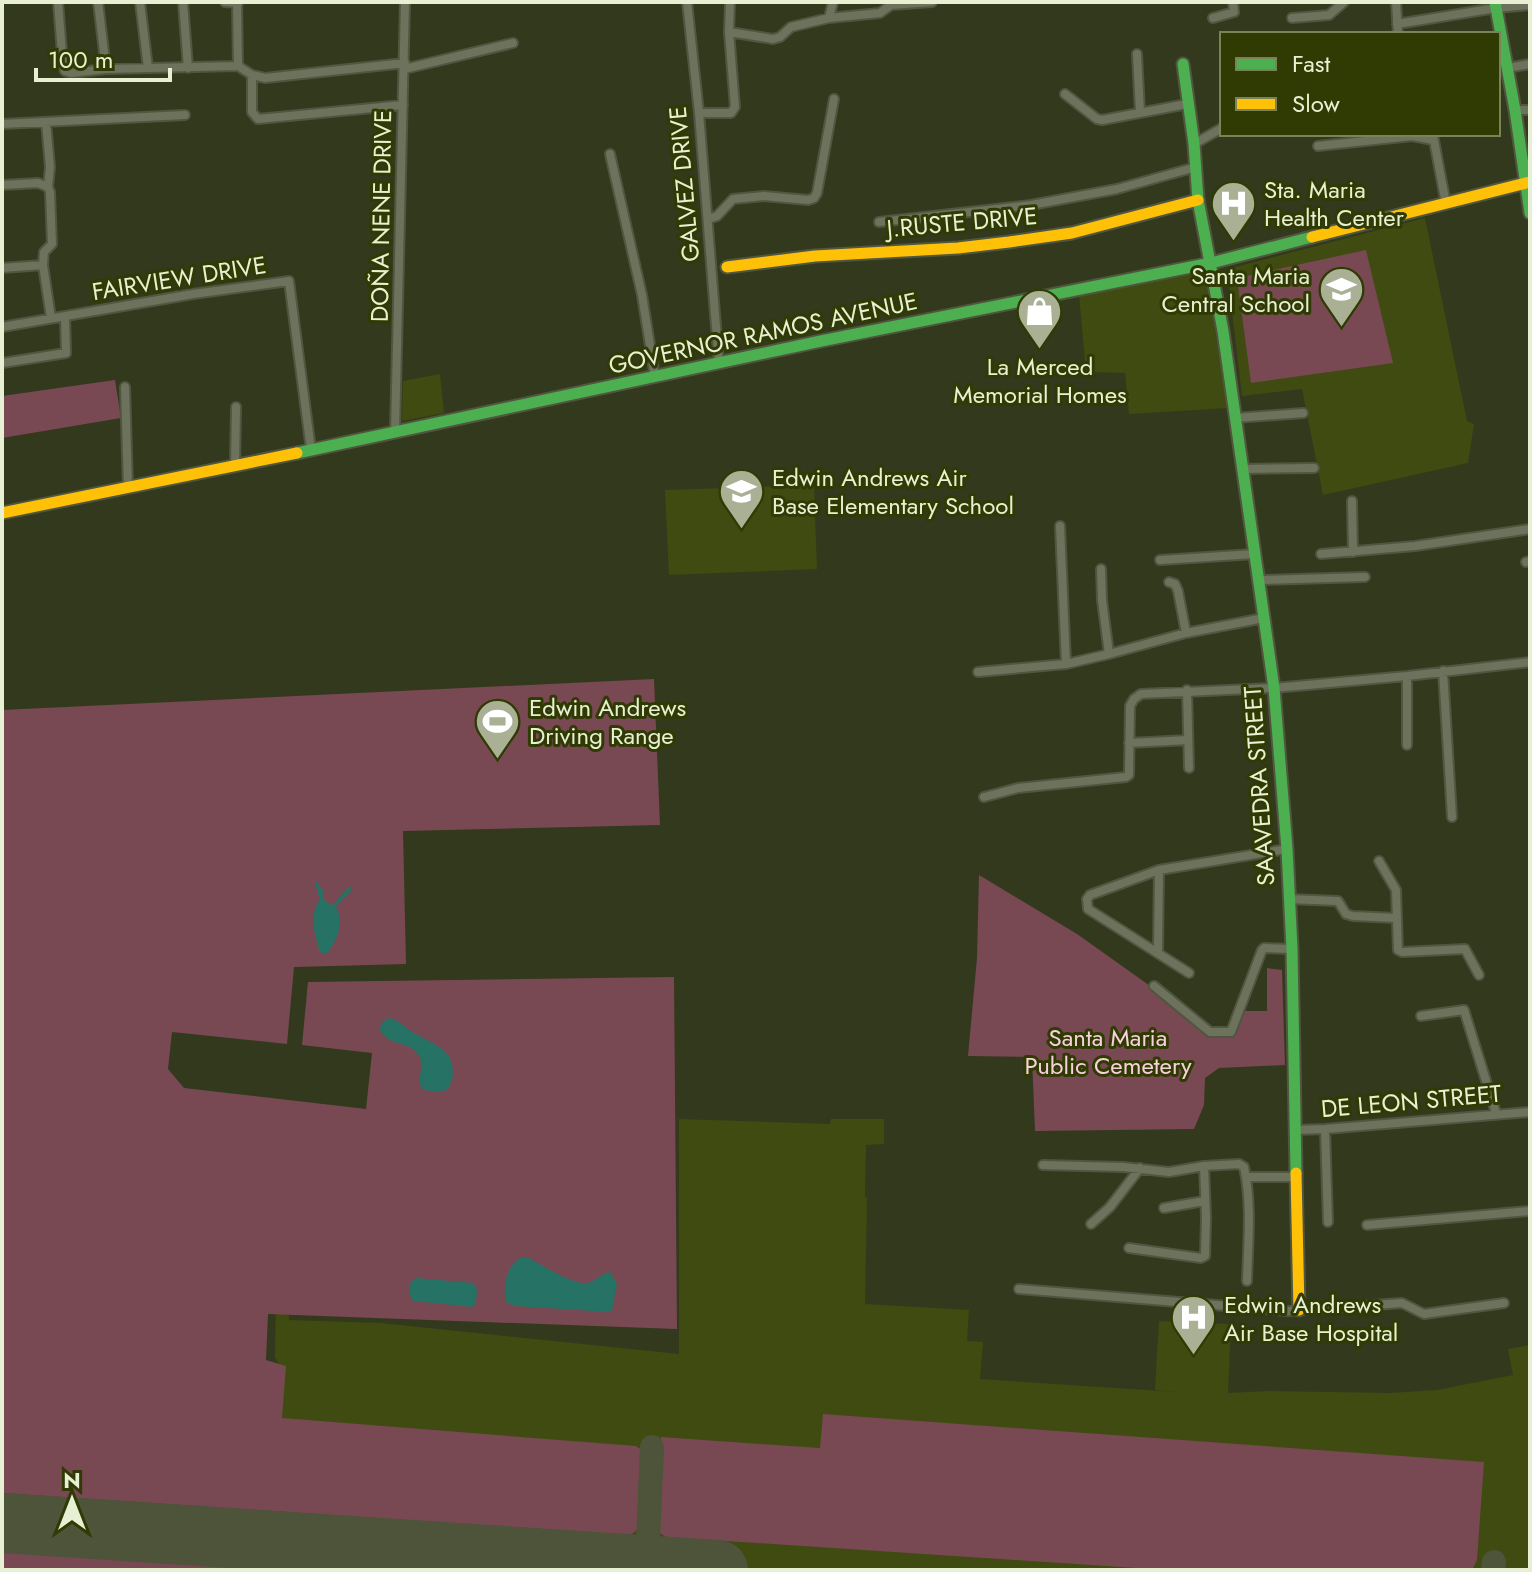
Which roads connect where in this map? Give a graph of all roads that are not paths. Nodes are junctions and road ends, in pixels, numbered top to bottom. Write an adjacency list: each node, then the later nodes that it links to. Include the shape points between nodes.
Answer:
1 (58, 2): 32 (street, via 65,71)
2 (98, 2): 32 (street)
3 (140, 2): 29 (street)
4 (183, 2): 30 (street)
5 (225, 2): 6 (street)
6 (238, 2): 27 (street)
7 (405, 2): 28 (street, DOÑA NENE DRIVE)
8 (687, 2): 41 (street, GALVEZ DRIVE)
9 (730, 2): 21 (street)
10 (833, 2): 17 (street)
11 (932, 2): 17 (street)
12 (1233, 2): 18 (street, via 1234,12)
13 (1344, 2): 19 (street, via 1329,15)
14 (1396, 2): 20 (street)
15 (1495, 5): 16 (street); 20 (street); 31 (street)
16 (1530, 5)
17 (829, 18): 21 (street, via 791,27 773,39)
18 (1213, 18)
19 (1292, 18)
20 (1397, 24): 22 (street)
21 (729, 32): 41 (street, via 734,110)
22 (1398, 32)
23 (513, 43): 28 (street)
24 (1137, 54): 40 (street)
25 (1183, 64): 36 (street, SAAVEDRA STREET)
26 (1530, 64): 31 (street)
27 (238, 66): 30 (street); 33 (street)
28 (404, 66): 33 (street); 37 (street, DOÑA NENE DRIVE)
29 (148, 68): 30 (street); 32 (street)
30 (188, 68)
31 (1507, 68): 38 (street)
32 (106, 69)
33 (252, 75): 37 (street, via 252,112 258,119)
34 (1065, 94): 40 (street, via 1097,119)
35 (834, 99): 57 (street, via 814,198 733,199)
36 (1187, 104): 40 (street); 47 (street, SAAVEDRA STREET)
37 (403, 105): 73 (street, DOÑA NENE DRIVE)
38 (1515, 110): 39 (street); 51 (street)
39 (1530, 110)
40 (1140, 112)
41 (699, 113): 57 (street, GALVEZ DRIVE)
42 (185, 115): 43 (street)
43 (46, 122): 44 (street); 53 (street)
44 (2, 124)
45 (1220, 129): 47 (street)
46 (1433, 137): 48 (street); 55 (street)
47 (1194, 144): 50 (street, SAAVEDRA STREET)
48 (1318, 146)
49 (610, 154): 68 (street)
50 (1196, 167): 54 (street, SAAVEDRA STREET); 58 (street, via 1031,205)
51 (1529, 183): 55 (street, GOVERNOR RAMOS AVENUE); 56 (street)
52 (2, 185): 53 (street)
53 (48, 187): 60 (street, via 52,244 44,252)
54 (1198, 200): 59 (street, SAAVEDRA STREET); 61 (street, J.RUSTE DRIVE, via 1025,240)
55 (1446, 204): 59 (street, GOVERNOR RAMOS AVENUE)
56 (1530, 213)
57 (708, 219): 67 (street, GALVEZ DRIVE)
58 (879, 222)
59 (1211, 263): 67 (street, GOVERNOR RAMOS AVENUE); 72 (street, SAAVEDRA STREET)
60 (43, 265): 62 (street); 64 (street)
61 (727, 267)
62 (2, 268)
63 (65, 316): 64 (street, FAIRVIEW DRIVE); 66 (street, via 66,353); 74 (street, FAIRVIEW DRIVE, via 289,281)
64 (51, 318): 65 (street, FAIRVIEW DRIVE)
65 (2, 327)
66 (2, 363)
67 (719, 364): 68 (street, GOVERNOR RAMOS AVENUE)
68 (655, 377): 73 (street, GOVERNOR RAMOS AVENUE)
69 (125, 387): 78 (street)
70 (236, 407): 75 (street)
71 (1303, 413): 72 (street)
72 (1235, 418): 77 (street, SAAVEDRA STREET)
73 (395, 432): 74 (street, GOVERNOR RAMOS AVENUE)
74 (311, 450): 75 (street, GOVERNOR RAMOS AVENUE)
75 (235, 466): 78 (street, GOVERNOR RAMOS AVENUE)
76 (1314, 468): 77 (street)
77 (1243, 469): 84 (street, SAAVEDRA STREET)
78 (128, 488): 80 (street, GOVERNOR RAMOS AVENUE)
79 (1352, 501): 83 (street)
80 (2, 513)
81 (1060, 526): 95 (street)
82 (1530, 529): 83 (street)
83 (1353, 552): 85 (street)
84 (1255, 554): 86 (street); 89 (street, SAAVEDRA STREET)
85 (1321, 554)
86 (1160, 560)
87 (1101, 569): 93 (street)
88 (1365, 577): 89 (street)
89 (1260, 580): 91 (street, SAAVEDRA STREET)
90 (1169, 582): 92 (street, via 1178,591)
91 (1264, 618): 92 (street); 99 (street, SAAVEDRA STREET)
92 (1186, 633): 93 (street)
93 (1109, 654): 95 (street)
94 (1530, 662): 96 (street)
95 (1066, 664): 97 (street)
96 (1443, 671): 98 (street); 106 (street)
97 (978, 672)
98 (1407, 676): 99 (street); 103 (street)
99 (1274, 688): 100 (street); 107 (street, SAAVEDRA STREET)
100 (1187, 690): 101 (street); 102 (street, via 1134,699)
101 (1188, 740): 102 (street); 104 (street)
102 (1129, 743): 105 (street, via 1126,777 1018,788)
103 (1407, 745)
104 (1189, 768)
105 (984, 797)
106 (1452, 817)
107 (1287, 849): 109 (street); 110 (street, SAAVEDRA STREET)
108 (1379, 861): 111 (street, via 1396,890)
109 (1159, 870): 113 (street); 113 (street, via 1090,895 1086,904)
110 (1289, 899): 111 (street, via 1338,901 1346,914); 112 (street, SAAVEDRA STREET)
111 (1397, 918): 115 (street, via 1399,951 1465,949)
112 (1292, 949): 116 (street, via 1262,950 1231,1032 1210,1032); 121 (street, SAAVEDRA STREET)
113 (1158, 951): 114 (street)
114 (1189, 973)
115 (1479, 975)
116 (1154, 986)
117 (1421, 1016): 119 (street, via 1464,1010)
118 (1530, 1112): 119 (street, DE LEON STREET)
119 (1496, 1113): 120 (street, DE LEON STREET)
120 (1325, 1129): 121 (street, DE LEON STREET); 130 (street)
121 (1295, 1130): 126 (street, SAAVEDRA STREET)
122 (1043, 1165): 124 (street)
123 (1204, 1166): 124 (street, via 1169,1172); 125 (street, via 1239,1164); 127 (street)
124 (1140, 1168): 131 (street)
125 (1246, 1177): 126 (street); 134 (street)
126 (1295, 1177): 137 (street, SAAVEDRA STREET)
127 (1204, 1201): 128 (street); 133 (street, via 1205,1256)
128 (1164, 1208)
129 (1530, 1211): 132 (street)
130 (1328, 1222)
131 (1091, 1224)
132 (1367, 1225)
133 (1129, 1248)
134 (1247, 1281)
135 (1019, 1289): 137 (street)
136 (1504, 1303): 137 (street, via 1424,1314 1402,1303)
137 (1299, 1310)

